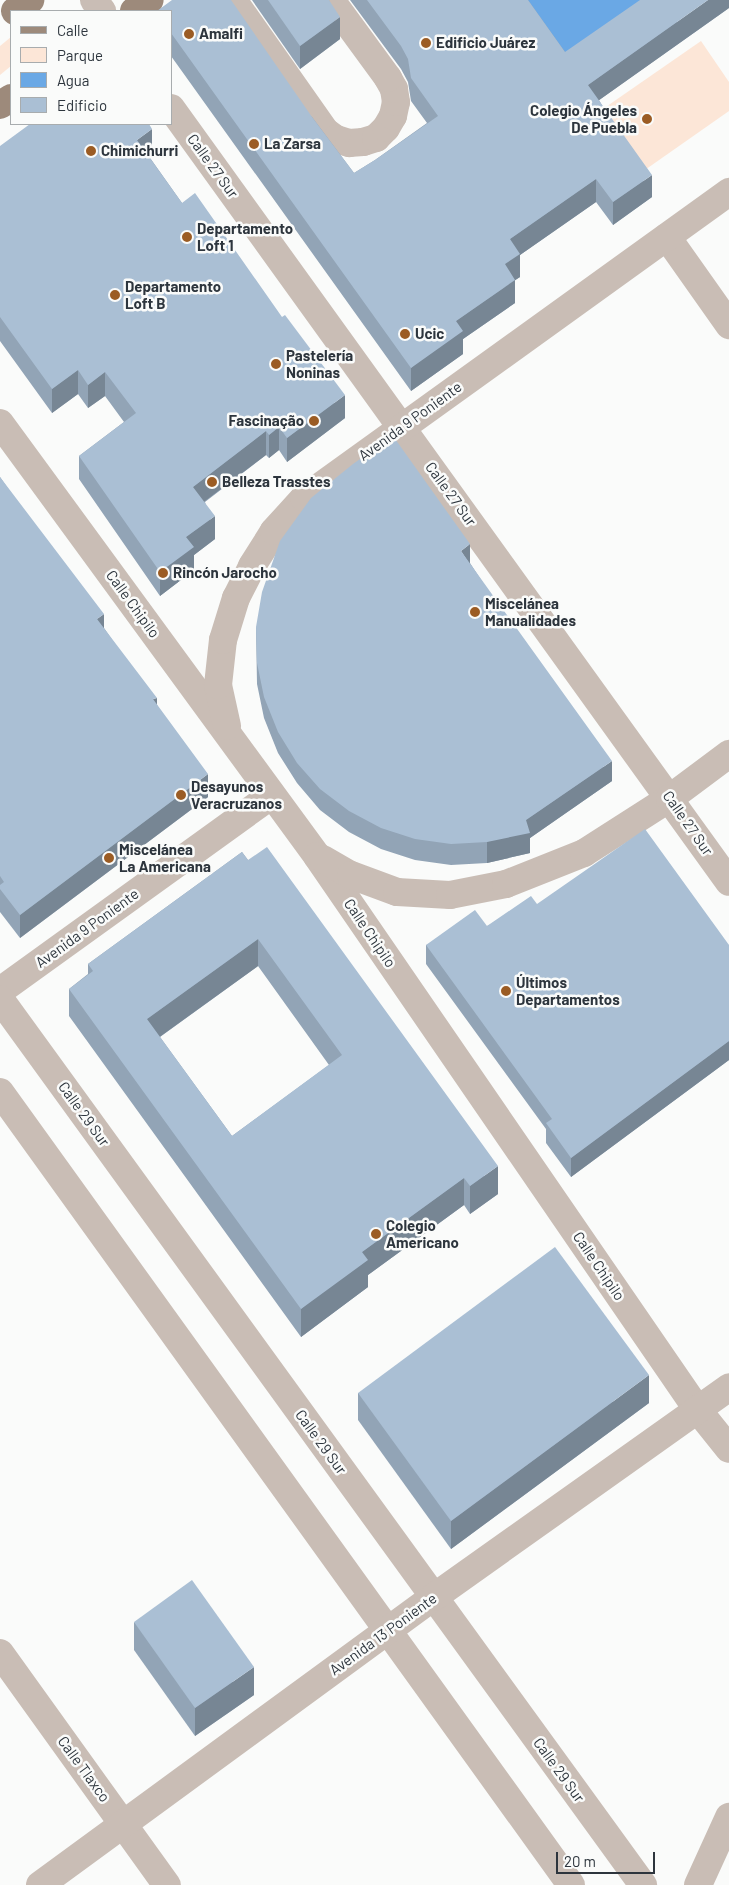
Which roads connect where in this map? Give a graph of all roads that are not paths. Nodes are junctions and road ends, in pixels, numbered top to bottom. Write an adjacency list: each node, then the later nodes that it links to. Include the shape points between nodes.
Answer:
1 (30, 0): 5 (main road)
2 (150, 0): 6 (main road)
3 (233, 0): 4 (street, via 325,131 342,141 363,142 376,138 386,128 394,109 394,89)
4 (331, 0)
5 (16, 10)
6 (135, 10)
7 (172, 109): 12 (street, Calle 27 Sur)
8 (729, 192): 9 (street, Avenida 9 Poniente)
9 (667, 237): 10 (street); 12 (street, Avenida 9 Poniente)
10 (729, 325)
11 (0, 423): 13 (street, Calle Chipilo)
12 (402, 427): 13 (street, Avenida 9 Poniente, via 304,498 274,531 252,566 236,598 223,640 218,685); 16 (street, Calle 27 Sur)
13 (228, 735): 15 (street, Calle Chipilo)
14 (729, 754): 16 (street)
15 (272, 795): 17 (street, Calle Chipilo); 19 (street, Avenida 9 Poniente)
16 (670, 798): 17 (street, via 584,853 506,884 450,895 397,892 351,875); 18 (street, Calle 27 Sur)
17 (317, 856): 23 (street, Calle Chipilo)
18 (729, 882)
19 (0, 990)
20 (0, 998): 25 (street, Calle 29 Sur)
21 (0, 1092): 26 (street)
22 (729, 1386): 23 (street, Avenida 13 Poniente)
23 (697, 1409): 24 (street, Calle Chipilo); 25 (street, Avenida 13 Poniente)
24 (729, 1449)
25 (434, 1597): 26 (street, Avenida 13 Poniente); 33 (street, Calle 29 Sur)
26 (388, 1631): 29 (street, Avenida 13 Poniente); 32 (street)
27 (0, 1653): 29 (street, Calle Tlaxco)
28 (729, 1817): 34 (street)
29 (123, 1824): 30 (street, Avenida 13 Poniente); 31 (street, Calle Tlaxco)
30 (40, 1885)
31 (167, 1885)
32 (571, 1885)
33 (642, 1885)
34 (698, 1885)

